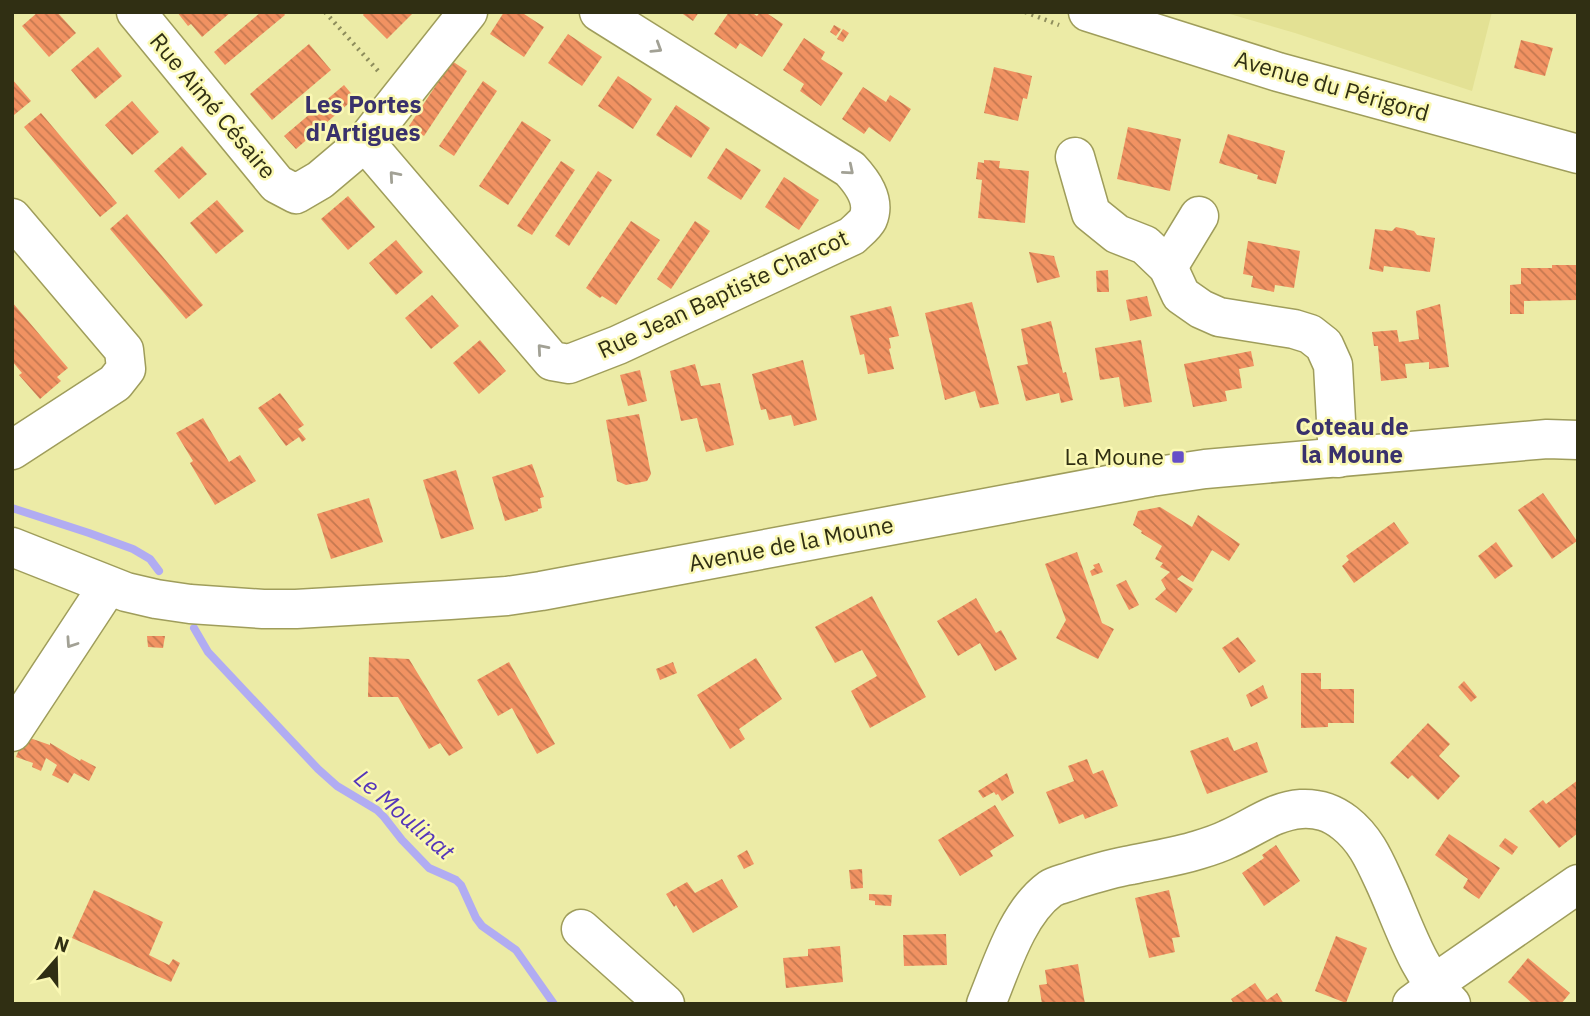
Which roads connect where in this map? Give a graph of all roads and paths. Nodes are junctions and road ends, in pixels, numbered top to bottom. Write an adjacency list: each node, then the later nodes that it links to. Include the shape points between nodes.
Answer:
1 (136, 12): 7 (street, Rue Aimé Césaire, via 277,184 296,194)
2 (325, 12): 6 (path)
3 (468, 12): 6 (street, Rue Aimé Césaire)
4 (599, 12): 7 (street, Rue Jean Baptiste Charcot, one-way to 7, via 850,169 871,204 868,220 852,236 569,364 552,360)
5 (1088, 12): 8 (street, Avenue du Périgord, via 1278,72)
6 (402, 97): 7 (street, Rue Aimé Césaire)
7 (365, 142)
8 (1578, 154)
9 (1075, 157): 12 (street, via 1091,213 1117,233 1145,245)
10 (1199, 216): 12 (street)
11 (12, 218): 14 (street, via 124,350 126,369 115,383)
12 (1168, 267): 15 (street, via 1181,295 1200,309 1219,317 1294,329 1324,345 1333,365)
13 (1578, 440): 15 (street, Avenue de la Moune)
14 (12, 450)
15 (1338, 458): 17 (street, Avenue de la Moune, via 1151,477 507,596 263,609 156,599)
16 (12, 547): 17 (street, Avenue de la Moune)
17 (108, 586): 18 (street, one-way to 18)
18 (12, 732)
19 (1578, 884): 21 (street, via 1448,974)
20 (581, 929): 22 (street)
21 (1432, 998): 23 (street, via 1393,899 1364,842 1331,813 1298,809 1196,851 1091,874 1052,888 1023,922)
22 (664, 1004)
23 (986, 1004)

